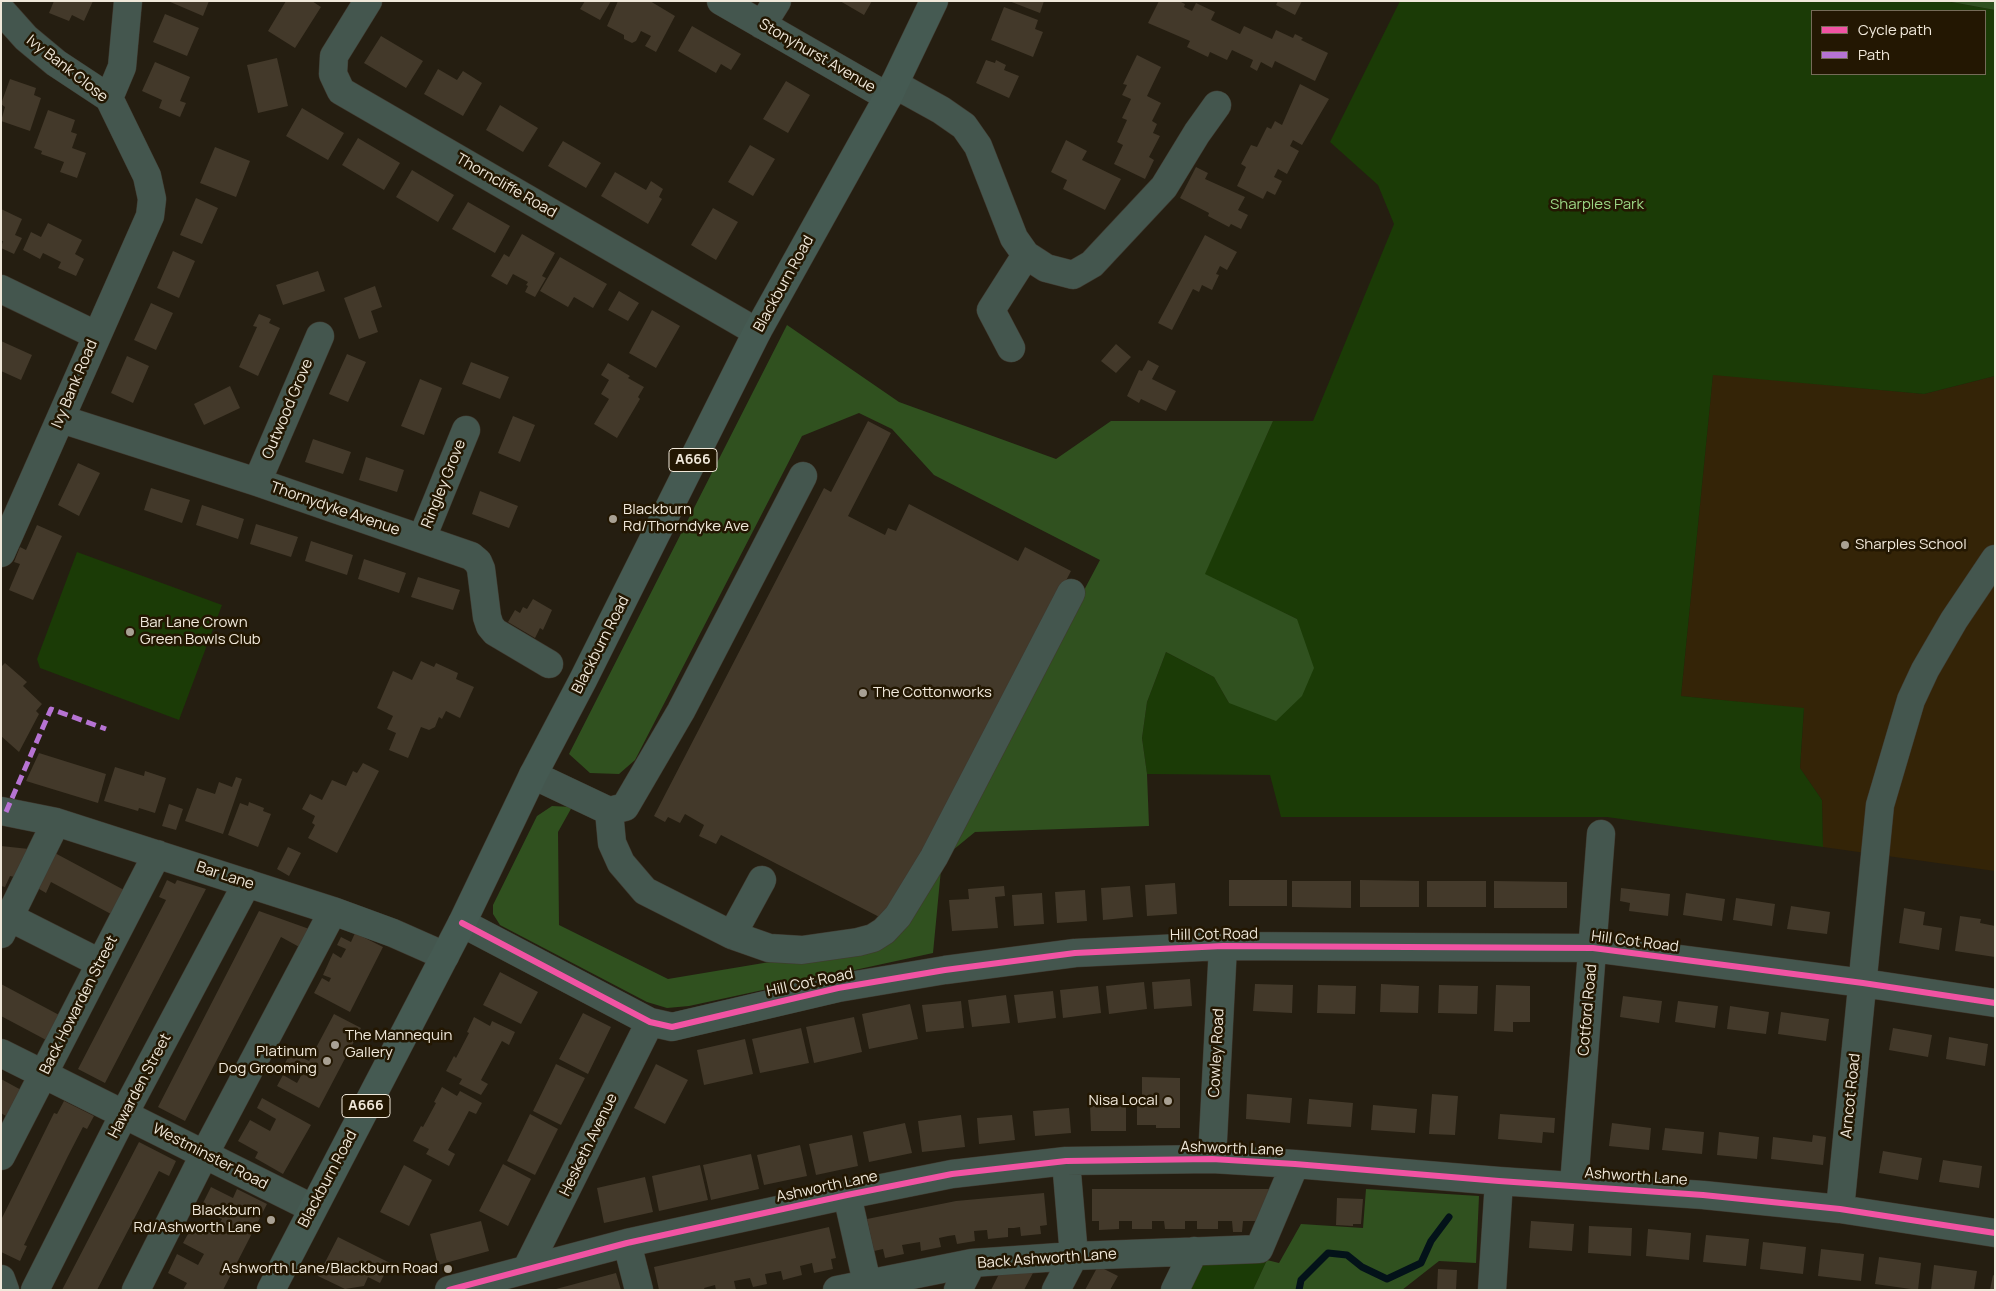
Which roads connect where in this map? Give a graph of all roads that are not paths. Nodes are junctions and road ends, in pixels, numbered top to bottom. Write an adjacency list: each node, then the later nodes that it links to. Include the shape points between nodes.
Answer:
1 (128, 1): 9 (street, via 122,68)
2 (368, 1): 14 (street, Thorncliffe Road, via 334,56 333,74 341,90)
3 (721, 1): 7 (street, Stonyhurst Avenue)
4 (777, 1): 7 (street)
5 (934, 1): 8 (highway, Blackburn Road / A666)
6 (1, 10): 9 (street, Ivy Bank Close, via 56,62)
7 (762, 25): 8 (street, Stonyhurst Avenue)
8 (891, 90): 12 (street, Stonyhurst Avenue, via 941,110 964,126 978,146 1014,238); 14 (highway, Blackburn Road / A666)
9 (109, 98): 11 (street, Ivy Bank Close, via 147,176 152,199)
10 (1218, 103): 12 (street, via 1164,187 1092,264 1073,276 1046,268)
11 (150, 216): 15 (street, Ivy Bank Road)
12 (1026, 255): 17 (street, via 992,310)
13 (1, 289): 15 (street)
14 (757, 332): 27 (highway, Blackburn Road / A666)
15 (96, 335): 18 (street, Ivy Bank Road)
16 (320, 336): 21 (street, Outwood Grove)
17 (1011, 348)
18 (61, 419): 21 (street, Thornydyke Avenue); 23 (street, Ivy Bank Road)
19 (466, 430): 22 (street, Ringley Grove)
20 (803, 476): 29 (street, via 682,710 625,807)
21 (257, 482): 22 (street, Thornydyke Avenue)
22 (422, 538): 26 (street, Thornydyke Avenue, via 471,556 478,562 490,626)
23 (1, 553)
24 (1995, 559): 43 (street, Arncot Road, via 1954,620 1912,700 1880,805)
25 (1070, 593): 38 (street, via 934,857 898,916 884,931 858,942 802,950 769,948)
26 (549, 664)
27 (533, 775): 29 (street); 37 (highway, Blackburn Road / A666)
28 (1, 811): 30 (street, Bar Lane)
29 (609, 811): 38 (street, via 612,843 621,863 645,891)
30 (56, 822): 32 (street, Bar Lane); 36 (street)
31 (1602, 834): 40 (street, Cotford Road)
32 (157, 854): 34 (street, Bar Lane); 42 (street, Back Howarden Street)
33 (762, 880): 38 (street)
34 (247, 883): 35 (street, Bar Lane); 48 (street, Hawarden Street)
35 (333, 911): 41 (street, Bar Lane); 50 (street)
36 (4, 922): 42 (street)
37 (462, 923): 41 (highway, Blackburn Road / A666); 45 (street, Hill Cot Road)
38 (732, 935)
39 (1223, 946): 40 (street, Hill Cot Road); 45 (street, Hill Cot Road, via 1075,953 838,988 672,1027); 51 (street, Cowley Road)
40 (1593, 948): 43 (street, Hill Cot Road); 55 (street, Cotford Road)
41 (445, 956): 57 (highway, Blackburn Road / A666)
42 (100, 963): 47 (street, Back Howarden Street)
43 (1862, 983): 44 (street, Hill Cot Road); 58 (street, Arncot Road)
44 (1995, 1003)
45 (650, 1022): 64 (street, Hesketh Avenue)
46 (1, 1053): 47 (street, Westminster Road)
47 (44, 1074): 48 (street, Westminster Road); 49 (street, Back Howarden Street)
48 (124, 1114): 50 (street, Westminster Road); 68 (street, Hawarden Street)
49 (2, 1154)
50 (204, 1155): 57 (street, Westminster Road); 69 (street)
51 (1212, 1159): 52 (street, Ashworth Lane); 53 (street, Ashworth Lane)
52 (1066, 1161): 56 (street, Ashworth Lane, via 952,1174); 62 (street)
53 (1294, 1164): 54 (street, Ashworth Lane); 61 (street, Back Ashworth Lane, via 1259,1249)
54 (1499, 1181): 55 (street, Ashworth Lane); 77 (street)
55 (1574, 1185): 58 (street, Ashworth Lane)
56 (847, 1195): 60 (street, Ashworth Lane); 66 (street)
57 (312, 1208): 70 (highway, Blackburn Road / A666)
58 (1840, 1209): 59 (street, Ashworth Lane)
59 (1995, 1233)
60 (627, 1243): 64 (street, Ashworth Lane); 72 (street)
61 (1194, 1251): 62 (street, Back Ashworth Lane); 76 (street)
62 (1074, 1256): 63 (street, Back Ashworth Lane); 75 (street)
63 (972, 1263): 66 (street, Back Ashworth Lane); 74 (street)
64 (527, 1268): 71 (street, Ashworth Lane)
65 (1, 1279): 67 (street)
66 (865, 1286): 73 (street, Back Ashworth Lane)
67 (4, 1290)
68 (35, 1290)
69 (136, 1290)
70 (270, 1290)
71 (448, 1290)
72 (639, 1290)
73 (837, 1290)
74 (958, 1290)
75 (1056, 1290)
76 (1175, 1290)
77 (1492, 1290)

